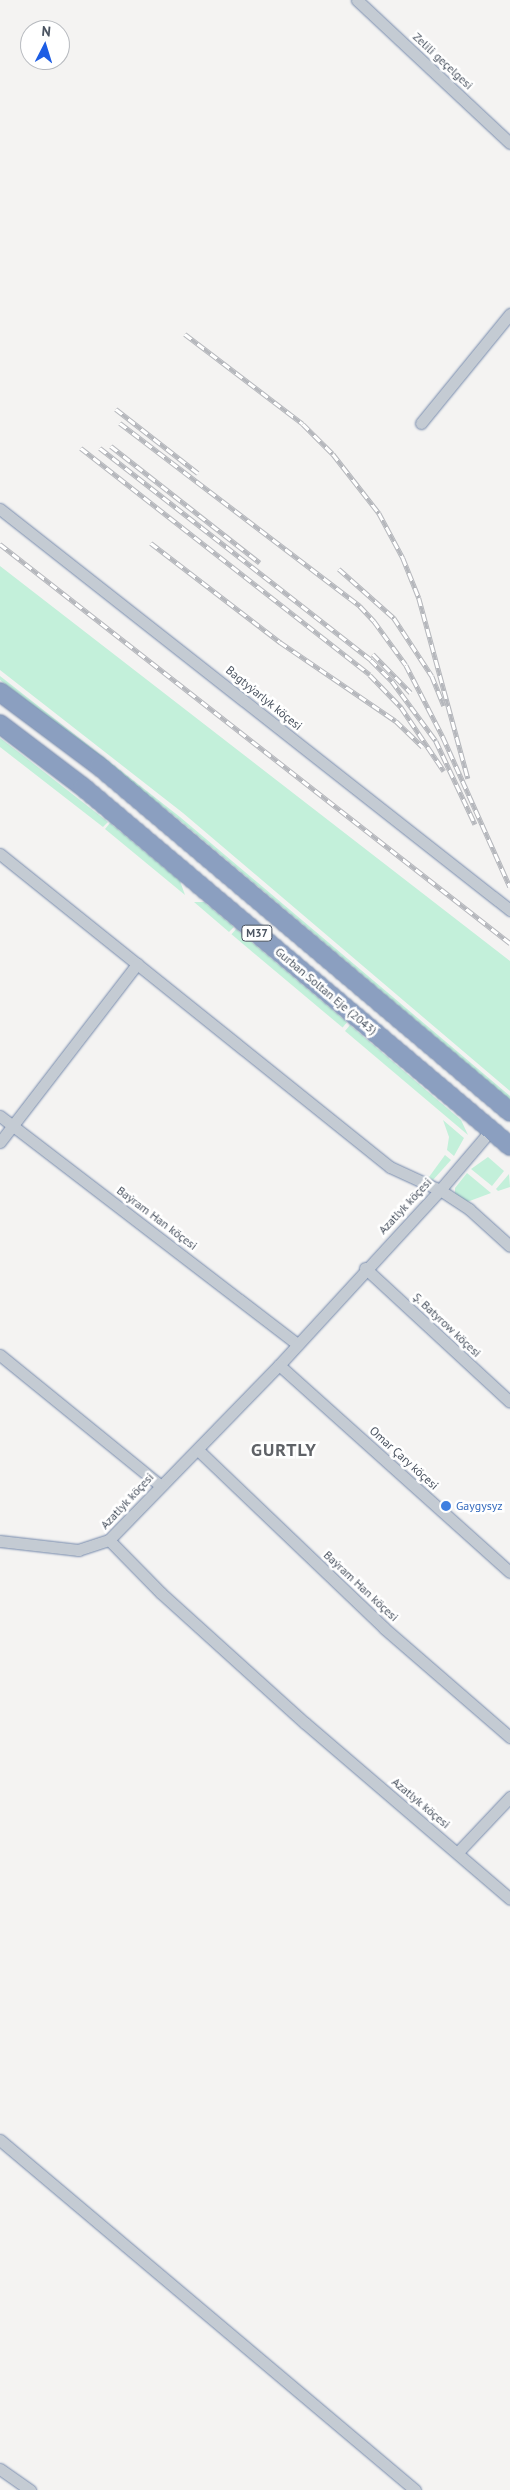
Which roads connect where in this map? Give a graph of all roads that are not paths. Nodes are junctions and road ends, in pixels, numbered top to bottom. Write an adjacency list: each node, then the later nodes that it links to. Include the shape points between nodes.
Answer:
1 (357, 0): 2 (street, Zelili geçelgesi)
2 (510, 143)
3 (510, 314): 4 (street)
4 (420, 423)
5 (0, 509): 9 (street, Bagtyýarlyk köçesi)
6 (0, 692): 11 (highway, M37, via 99,766)
7 (0, 724): 14 (highway, Gurban Soltan Eje (2043) / M37, via 83,787)
8 (0, 854): 10 (street)
9 (510, 910)
10 (137, 964): 13 (street); 17 (street, via 390,1167)
11 (510, 1112)
12 (0, 1116): 13 (street, Baýram Han köçesi)
13 (13, 1127): 15 (street); 20 (street, Baýram Han köçesi)
14 (491, 1130): 16 (highway, Gurban Soltan Eje (2043) / M37); 17 (street, Azatlyk köçesi)
15 (0, 1142)
16 (510, 1146)
17 (440, 1190): 18 (street, via 469,1209); 19 (street, Azatlyk köçesi)
18 (510, 1246)
19 (365, 1268): 20 (street, Azatlyk köçesi); 23 (street, Ş. Batyrow köçesi)
20 (297, 1344): 22 (street, Azatlyk köçesi)
21 (0, 1355): 25 (street)
22 (279, 1364): 24 (street, Azatlyk köçesi); 28 (street, Omar Çary köçesi)
23 (510, 1402)
24 (198, 1450): 25 (street, Azatlyk köçesi); 29 (street, Baýram Han köçesi, via 384,1628)
25 (160, 1485): 26 (street, Azatlyk köçesi)
26 (109, 1540): 27 (street, via 78,1550); 31 (street, Azatlyk köçesi, via 147,1580 305,1723)
27 (0, 1541)
28 (510, 1572)
29 (510, 1737)
30 (510, 1797): 31 (street)
31 (458, 1852): 32 (street, Azatlyk köçesi)
32 (510, 1898)
33 (0, 2140): 36 (street)
34 (0, 2469): 35 (street)
35 (30, 2490)
36 (415, 2490)

